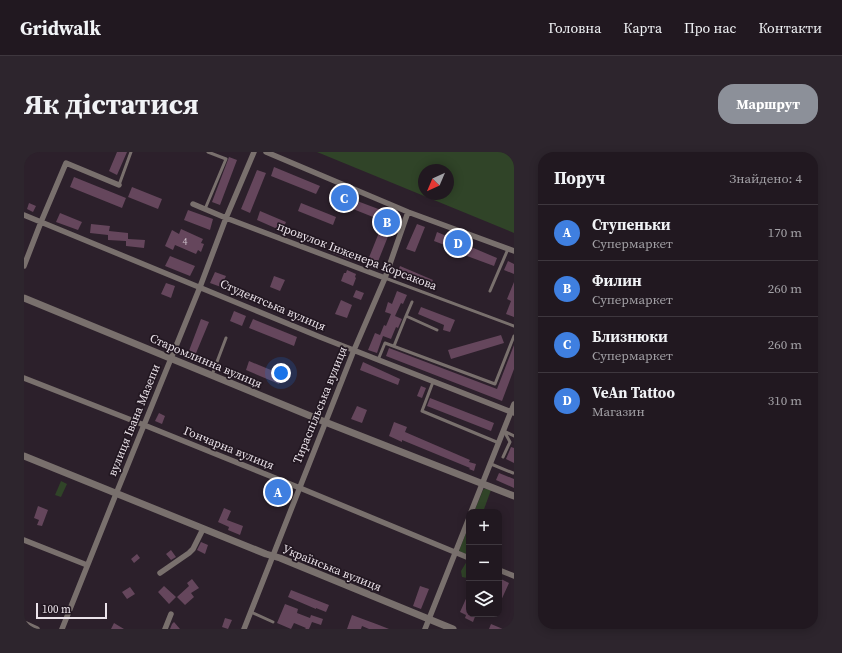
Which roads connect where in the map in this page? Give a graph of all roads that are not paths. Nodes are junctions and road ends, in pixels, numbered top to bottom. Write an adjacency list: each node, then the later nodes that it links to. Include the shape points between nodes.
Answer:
1 (131, 152): 5 (lane)
2 (208, 152): 7 (lane, via 226,159)
3 (254, 152): 10 (street, вулиця Івана Мазепи)
4 (266, 152): 8 (street)
5 (118, 185): 11 (street, via 66,163)
6 (193, 204): 7 (street, провулок Інженера Корсакова)
7 (205, 209): 10 (street, провулок Інженера Корсакова)
8 (408, 212): 12 (street); 14 (street, Тираспільська вулиця)
9 (24, 215): 11 (street, Студентська вулиця)
10 (226, 218): 14 (street, провулок Інженера Корсакова); 15 (street, вулиця Івана Мазепи)
11 (41, 222): 13 (street); 15 (street, Студентська вулиця)
12 (511, 250): 16 (lane)
13 (24, 266)
14 (384, 278): 20 (lane, провулок Інженера Корсакова); 25 (street, Тираспільська вулиця)
15 (200, 287): 25 (street, Студентська вулиця); 26 (street, вулиця Івана Мазепи)
16 (490, 291)
17 (24, 298): 26 (street, Старомлинна вулиця)
18 (412, 302): 19 (lane)
19 (406, 316): 21 (lane); 24 (lane)
20 (514, 326)
21 (437, 330)
22 (514, 336): 24 (lane, via 495,384)
23 (226, 338): 28 (lane)
24 (394, 346): 27 (lane, via 385,343)
25 (354, 350): 27 (street, Студентська вулиця); 33 (street, Тираспільська вулиця)
26 (171, 358): 28 (street, Старомлинна вулиця); 34 (street, вулиця Івана Мазепи)
27 (378, 360): 30 (street, Студентська вулиця)
28 (212, 375): 33 (street, Старомлинна вулиця)
29 (24, 378): 34 (street, Гончарна вулиця)
30 (433, 382): 32 (street, Студентська вулиця); 37 (lane, via 422,410)
31 (514, 404): 32 (street)
32 (513, 412): 35 (street)
33 (325, 422): 42 (street, Старомлинна вулиця); 43 (street, Тираспільська вулиця)
34 (144, 425): 43 (street, Гончарна вулиця); 44 (street, вулиця Івана Мазепи)
35 (504, 431): 36 (lane); 37 (street); 39 (lane, via 510,442)
36 (514, 436)
37 (499, 443): 40 (street)
38 (24, 456): 44 (street, Українська вулиця)
39 (504, 457)
40 (490, 464): 41 (lane); 42 (street)
41 (513, 473)
42 (482, 484): 45 (street, Старомлинна вулиця); 46 (street)
43 (300, 488): 50 (street, Гончарна вулиця); 51 (street, Тираспільська вулиця)
44 (116, 494): 48 (street, Українська вулиця); 53 (street, вулиця Івана Мазепи)
45 (514, 496)
46 (472, 509)
47 (466, 526): 50 (street)
48 (203, 529): 51 (street, Українська вулиця); 55 (street, via 193,549)
49 (24, 540): 53 (street)
50 (456, 553): 52 (street, Гончарна вулиця); 59 (street)
51 (272, 556): 57 (street, Тираспільська вулиця); 59 (street, Українська вулиця)
52 (466, 557)
53 (87, 565): 63 (street, вулиця Івана Мазепи)
54 (502, 571): 56 (street)
55 (160, 573)
56 (513, 574)
57 (251, 612): 60 (lane); 65 (street, Тираспільська вулиця)
58 (171, 614): 64 (street)
59 (429, 619): 66 (street); 67 (street, Українська вулиця)
60 (273, 622)
61 (24, 624): 62 (street)
62 (36, 629)
63 (62, 629)
64 (165, 629)
65 (244, 629)
66 (425, 629)
67 (453, 629)

